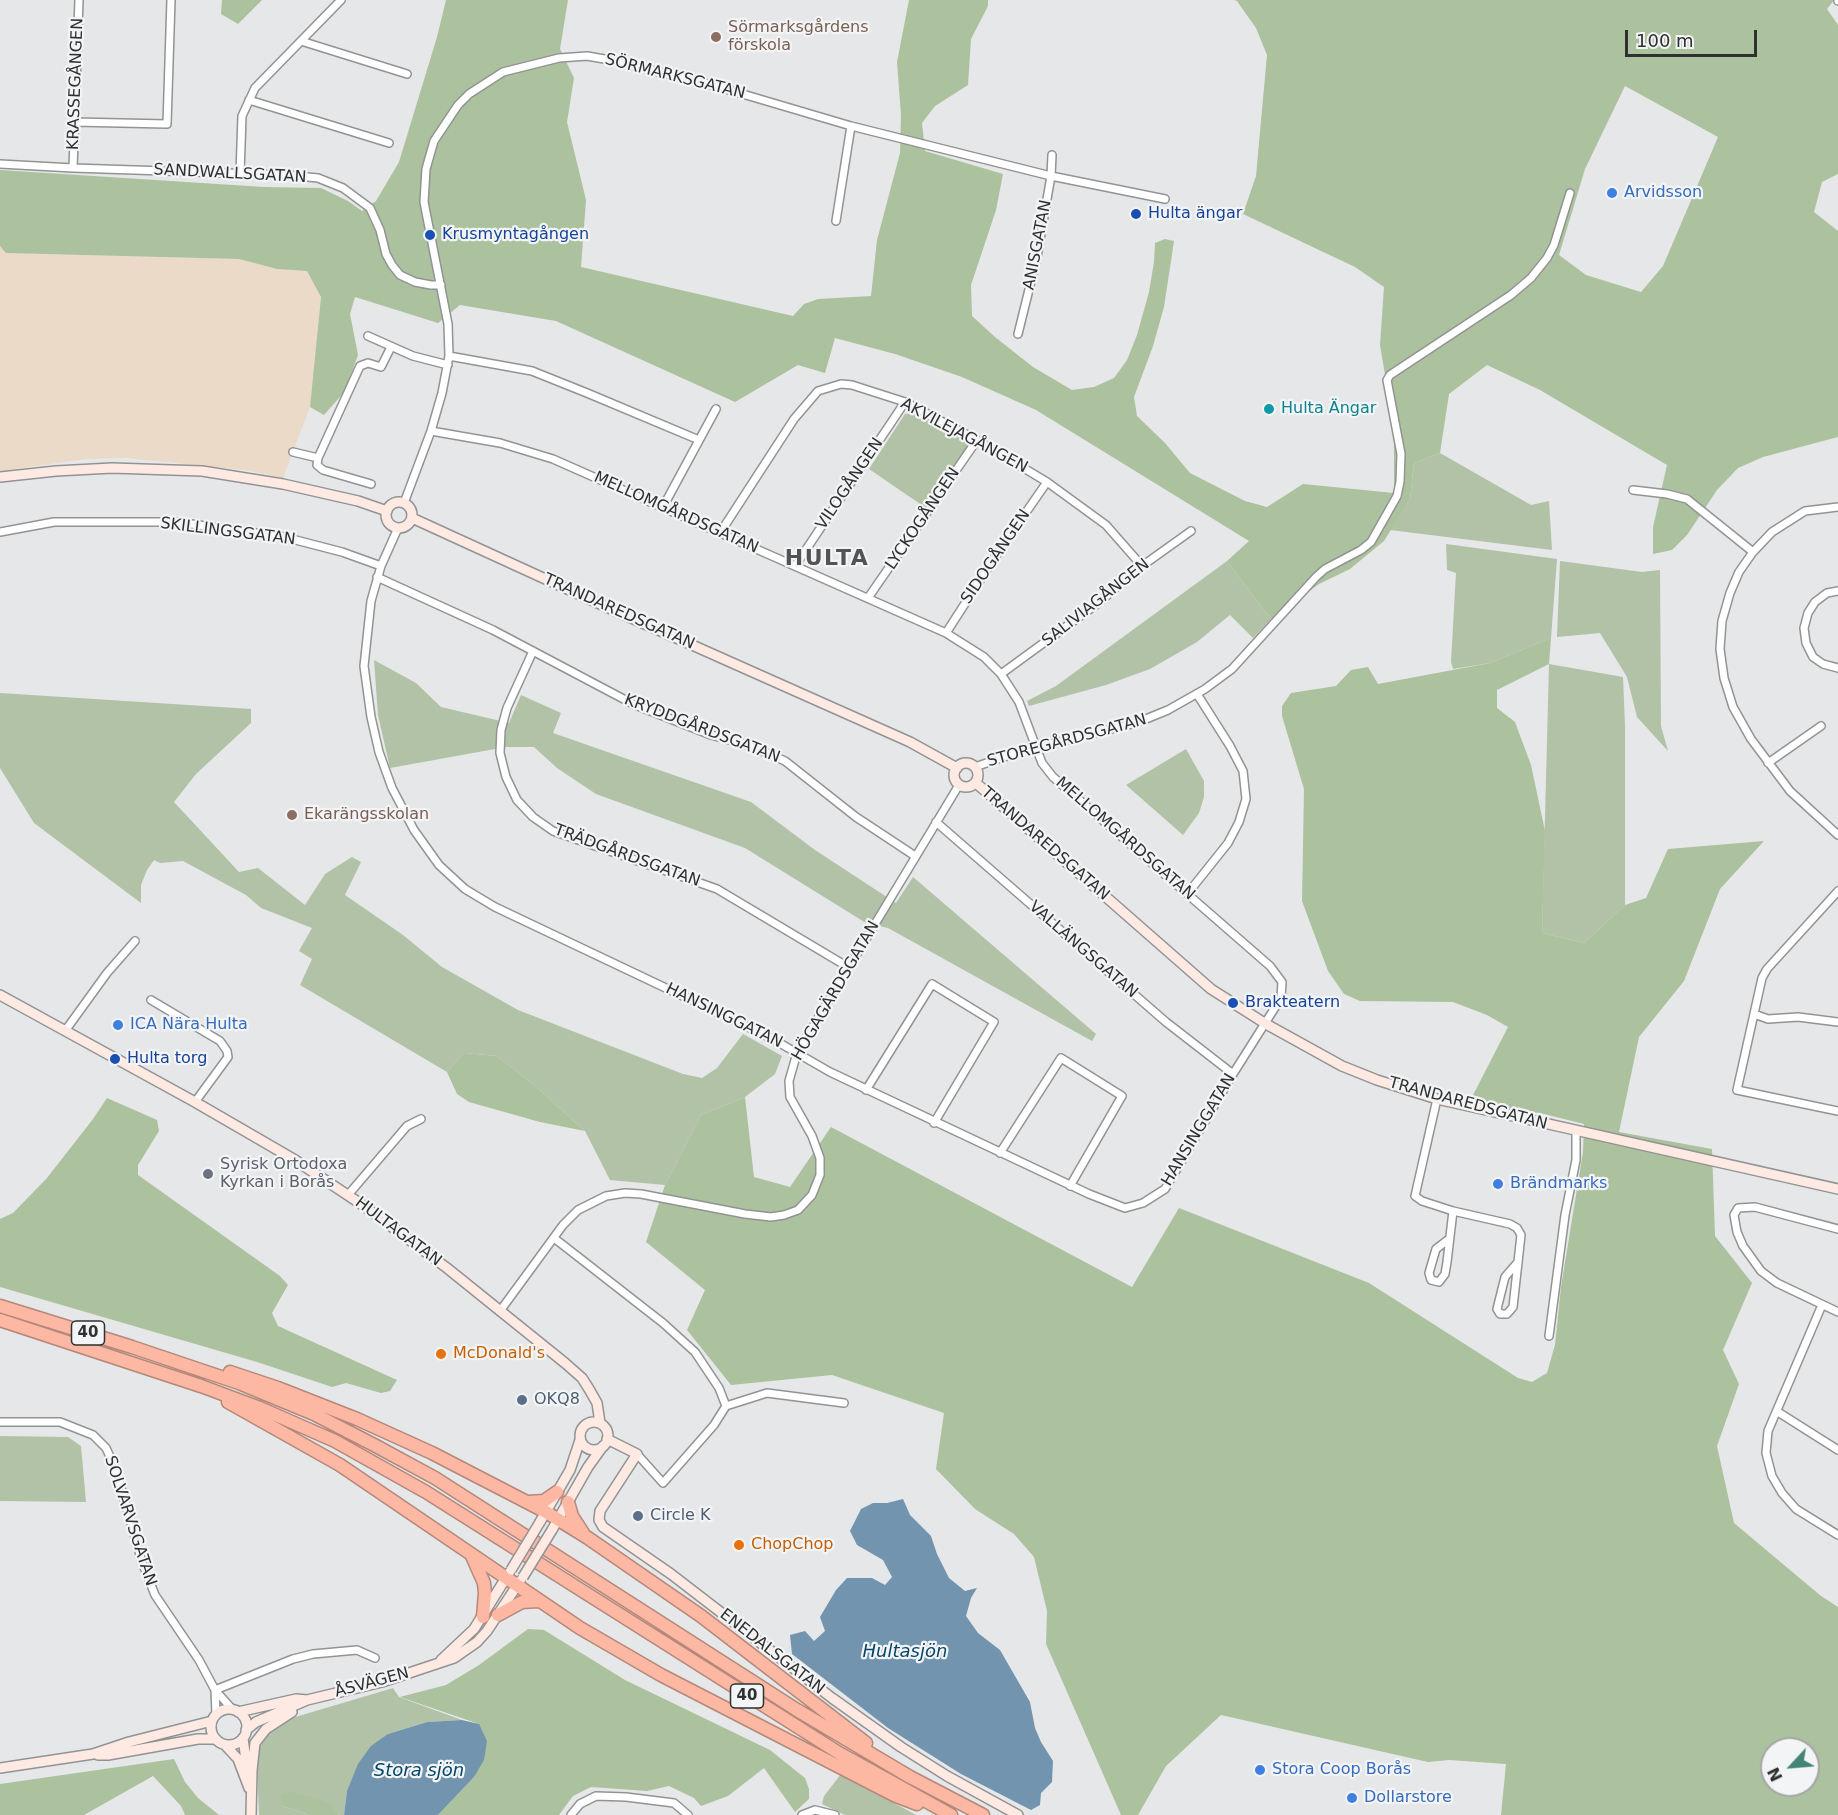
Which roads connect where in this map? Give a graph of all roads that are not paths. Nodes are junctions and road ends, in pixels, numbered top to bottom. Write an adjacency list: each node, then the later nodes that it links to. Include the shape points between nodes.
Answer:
1 (79, 0): 7 (street, KRASSEGÅNGEN)
2 (171, 0): 7 (street, via 166,124)
3 (341, 0): 4 (street)
4 (301, 41): 5 (street); 6 (street, via 255,87)
5 (407, 74)
6 (249, 100): 9 (street); 13 (street, via 242,120)
7 (74, 122): 12 (street, KRASSEGÅNGEN)
8 (851, 126): 14 (street, SÖRMARKSGATAN); 17 (street); 18 (street, SÖRMARKSGATAN, via 712,85 587,56 559,58 503,72 458,105 434,141 426,170 424,202)
9 (389, 143)
10 (1052, 155): 14 (street, ANISGATAN)
11 (0, 164): 12 (street, SANDWALLSGATAN)
12 (73, 168): 13 (street, SANDWALLSGATAN)
13 (240, 174): 18 (street, SANDWALLSGATAN, via 318,178 343,188 370,208 386,254 400,275 415,282)
14 (1051, 176): 16 (street, SÖRMARKSGATAN); 19 (street, ANISGATAN)
15 (1570, 194): 55 (street, STOREGÅRDSGATAN, via 1554,245 1531,278 1387,380 1401,454 1400,482 1386,518 1371,542 1325,569 1232,669)
16 (1165, 199)
17 (836, 221)
18 (441, 285): 22 (street, SÖRMARKSGATAN)
19 (1018, 334)
20 (368, 336): 21 (street)
21 (391, 347): 23 (street); 30 (street, via 381,367 368,363 360,366)
22 (449, 356): 23 (street, SÖRMARKSGATAN); 27 (street, via 532,371)
23 (448, 365): 26 (street, SÖRMARKSGATAN)
24 (904, 402): 28 (street, AKVILEJAGÅNGEN); 43 (street, AKVILEJAGÅNGEN, via 852,385 822,388 794,419); 46 (street, VILOGÅNGEN)
25 (716, 409): 27 (street)
26 (431, 430): 35 (street, SÖRMARKSGATAN); 36 (street, MELLOMGÅRDSGATAN, via 500,443 553,459)
27 (699, 440): 36 (street)
28 (977, 440): 32 (street, AKVILEJAGÅNGEN); 50 (street, LYCKOGÅNGEN)
29 (293, 452): 30 (street)
30 (318, 458): 33 (street, via 317,465 323,470)
31 (0, 477): 38 (street, via 112,468 202,471 312,490)
32 (1047, 482): 47 (street, AKVILEJAGÅNGEN, via 1106,525); 51 (street, SIDOGÅNGEN)
33 (372, 484)
34 (1633, 490): 44 (street, via 1687,499)
35 (404, 503): 38 (street, via 394,503); 39 (street, via 411,509)
36 (663, 507): 43 (street, MELLOMGÅRDSGATAN)
37 (1838, 507): 44 (street, via 1805,511 1772,532)
38 (387, 511): 40 (street, via 388,522)
39 (412, 518): 40 (street, via 407,526); 60 (street, TRANDAREDSGATAN, via 910,741)
40 (398, 528): 45 (street, HANSINGGATAN)
41 (0, 531): 45 (street, SKILLINGSGATAN, via 54,522 177,522 304,542)
42 (1191, 531): 47 (street, SALIVIAGÅNGEN)
43 (720, 532): 46 (street, MELLOMGÅRDSGATAN)
44 (1753, 552): 58 (street, via 1730,593 1720,649 1733,707)
45 (381, 566): 48 (street, HANSINGGATAN)
46 (795, 566): 50 (street, MELLOMGÅRDSGATAN)
47 (1142, 566): 54 (street, SALIVIAGÅNGEN)
48 (377, 577): 52 (street, KRYDDGÅRDSGATAN); 76 (street, HANSINGGATAN, via 364,666 370,717 392,788 414,830 439,865 465,889 495,907)
49 (1838, 591): 53 (street, via 1815,602 1804,628 1813,657)
50 (868, 598): 51 (street, MELLOMGÅRDSGATAN)
51 (946, 633): 54 (street, MELLOMGÅRDSGATAN, via 984,657)
52 (532, 651): 65 (street, KRYDDGÅRDSGATAN, via 633,704 785,761 856,817); 69 (street, TRÄDGÅRDSGATAN, via 507,708 500,753 517,800 533,817 553,831 717,889)
53 (1838, 668)
54 (1001, 674): 57 (street, MELLOMGÅRDSGATAN, via 1019,702)
55 (1197, 694): 57 (street, STOREGÅRDSGATAN, via 1136,723); 67 (street, via 1243,771 1246,799 1228,843)
56 (1821, 726): 58 (street)
57 (1037, 747): 59 (street, STOREGÅRDSGATAN); 67 (street, MELLOMGÅRDSGATAN, via 1042,763 1053,777)
58 (1768, 763): 64 (street, via 1790,791)
59 (975, 767): 60 (street, via 966,763); 61 (street)
60 (957, 768): 62 (street, via 954,777)
61 (976, 783): 62 (street, via 968,787); 74 (street, TRANDAREDSGATAN, via 1177,960 1212,989)
62 (958, 785): 63 (street, HÖGAGÄRDSGATAN)
63 (936, 822): 65 (street, HÖGAGÄRDSGATAN); 77 (street, VALLÄNGSGATAN, via 1166,1022)
64 (1838, 835)
65 (915, 856): 69 (street, HÖGAGÄRDSGATAN)
66 (1838, 891): 72 (street, via 1767,969)
67 (1188, 893): 74 (street, MELLOMGÅRDSGATAN, via 1278,975 1282,982 1281,998)
68 (135, 941): 75 (street)
69 (848, 967): 76 (street, HÖGAGÄRDSGATAN)
70 (0, 995): 75 (street, HULTAGATAN)
71 (151, 1000): 80 (street, via 220,1041 228,1051 228,1057)
72 (1754, 1014): 73 (street, via 1768,1019 1798,1017); 81 (street, via 1737,1090)
73 (1838, 1022)
74 (1266, 1024): 77 (street, HANSINGGATAN); 79 (street, TRANDAREDSGATAN, via 1342,1066)
75 (65, 1031): 80 (street, HULTAGATAN)
76 (797, 1053): 78 (street, HANSINGGATAN); 91 (street, HÖGAGÄRDSGATAN, via 789,1081 790,1097 820,1158 820,1174 812,1195 798,1210 771,1217 625,1193 578,1209)
77 (1233, 1074): 86 (street, HANSINGGATAN, via 1165,1189 1151,1200 1125,1208)
78 (866, 1090): 83 (street, HANSINGGATAN); 83 (street, via 932,984 994,1022)
79 (1437, 1099): 84 (street, TRANDAREDSGATAN); 89 (street, via 1415,1196)
80 (195, 1102): 88 (street, HULTAGATAN)
81 (1838, 1111)
82 (421, 1119): 88 (street, via 407,1126)
83 (934, 1123): 85 (street, HANSINGGATAN)
84 (1576, 1132): 87 (street, TRANDAREDSGATAN); 99 (street, via 1576,1160)
85 (1000, 1153): 86 (street, HANSINGGATAN); 86 (street, via 1061,1058 1122,1096)
86 (1070, 1185)
87 (1838, 1189)
88 (348, 1195): 96 (street, HULTAGATAN)
89 (1453, 1211): 92 (street); 93 (street, via 1517,1228 1521,1235)
90 (1838, 1229): 94 (street, via 1755,1207 1742,1207 1734,1215 1743,1246 1761,1271)
91 (554, 1238): 96 (street, HÖGAGÄRDSGATAN); 103 (street, via 695,1352)
92 (1449, 1239): 92 (street, via 1445,1274 1439,1282 1431,1280 1429,1273 1436,1248)
93 (1518, 1262): 93 (street, via 1513,1307 1507,1314 1500,1314 1497,1309 1505,1276)
94 (1822, 1305): 97 (street); 104 (street)
95 (0, 1306): 100 (highway, 40)
96 (500, 1311): 106 (street, HULTAGATAN, via 582,1378 597,1403)
97 (1838, 1312)
98 (0, 1320): 101 (highway, 40)
99 (1549, 1336)
100 (175, 1361): 112 (highway, via 234,1373 357,1419); 135 (highway, 40, via 314,1414 435,1478 797,1710)
101 (201, 1386): 118 (highway, via 340,1465); 143 (highway, 40, via 335,1441 426,1492 769,1710)
102 (844, 1403): 103 (street, via 767,1393)
103 (726, 1406): 110 (street, via 663,1484)
104 (1778, 1412): 109 (street); 116 (street, via 1768,1431 1766,1453 1772,1476 1796,1509)
105 (0, 1422): 126 (street, SOLVARVSGATAN, via 60,1422 93,1435 106,1449 155,1595)
106 (600, 1423): 107 (street, via 585,1424); 108 (street, HULTAGATAN, via 606,1429)
107 (580, 1440): 108 (street, via 586,1448 595,1450); 111 (street)
108 (605, 1443): 110 (street); 113 (street)
109 (1838, 1450)
110 (637, 1454): 145 (street, ENEDALSGATAN, via 600,1511 603,1527 901,1747)
111 (557, 1492): 112 (highway, via 544,1501); 114 (street)
112 (527, 1502): 114 (highway)
113 (568, 1502): 115 (street); 117 (highway)
114 (543, 1517): 115 (highway); 119 (street, bridge)
115 (555, 1525): 117 (highway); 120 (street, bridge)
116 (1838, 1535)
117 (588, 1538): 135 (highway, via 720,1630)
118 (471, 1555): 119 (highway); 123 (highway, via 485,1593)
119 (508, 1574): 120 (highway); 123 (street, ÅSVÄGEN)
120 (520, 1581): 121 (highway); 122 (street, ÅSVÄGEN)
121 (538, 1601): 122 (highway, via 522,1602); 142 (highway, via 661,1675 896,1796)
122 (498, 1615): 125 (street, ÅSVÄGEN, via 465,1652)
123 (483, 1617): 125 (street, ÅSVÄGEN)
124 (375, 1658): 126 (street, via 357,1650 313,1654)
125 (435, 1665): 127 (street, ÅSVÄGEN)
126 (215, 1690): 128 (street); 129 (street)
127 (312, 1699): 128 (street, ÅSVÄGEN); 130 (street, ÅSVÄGEN, via 266,1718); 137 (street, via 257,1739)
128 (236, 1711): 129 (street, via 223,1710); 130 (street, via 245,1720)
129 (214, 1718): 131 (street, via 211,1732); 133 (street)
130 (245, 1734): 132 (street, via 235,1744); 136 (street)
131 (216, 1739): 132 (street); 133 (street)
132 (225, 1745): 136 (street, via 238,1760)
133 (93, 1754): 134 (street)
134 (0, 1768)
135 (910, 1777): 144 (highway, 40)
136 (249, 1788): 137 (street)
137 (251, 1811)
138 (571, 1815): 139 (street, via 580,1804 596,1796 674,1803)
139 (688, 1815)
140 (802, 1815): 141 (street, via 814,1810)
141 (835, 1815)
142 (946, 1815)
143 (951, 1815)
144 (983, 1815)
145 (1018, 1815)

